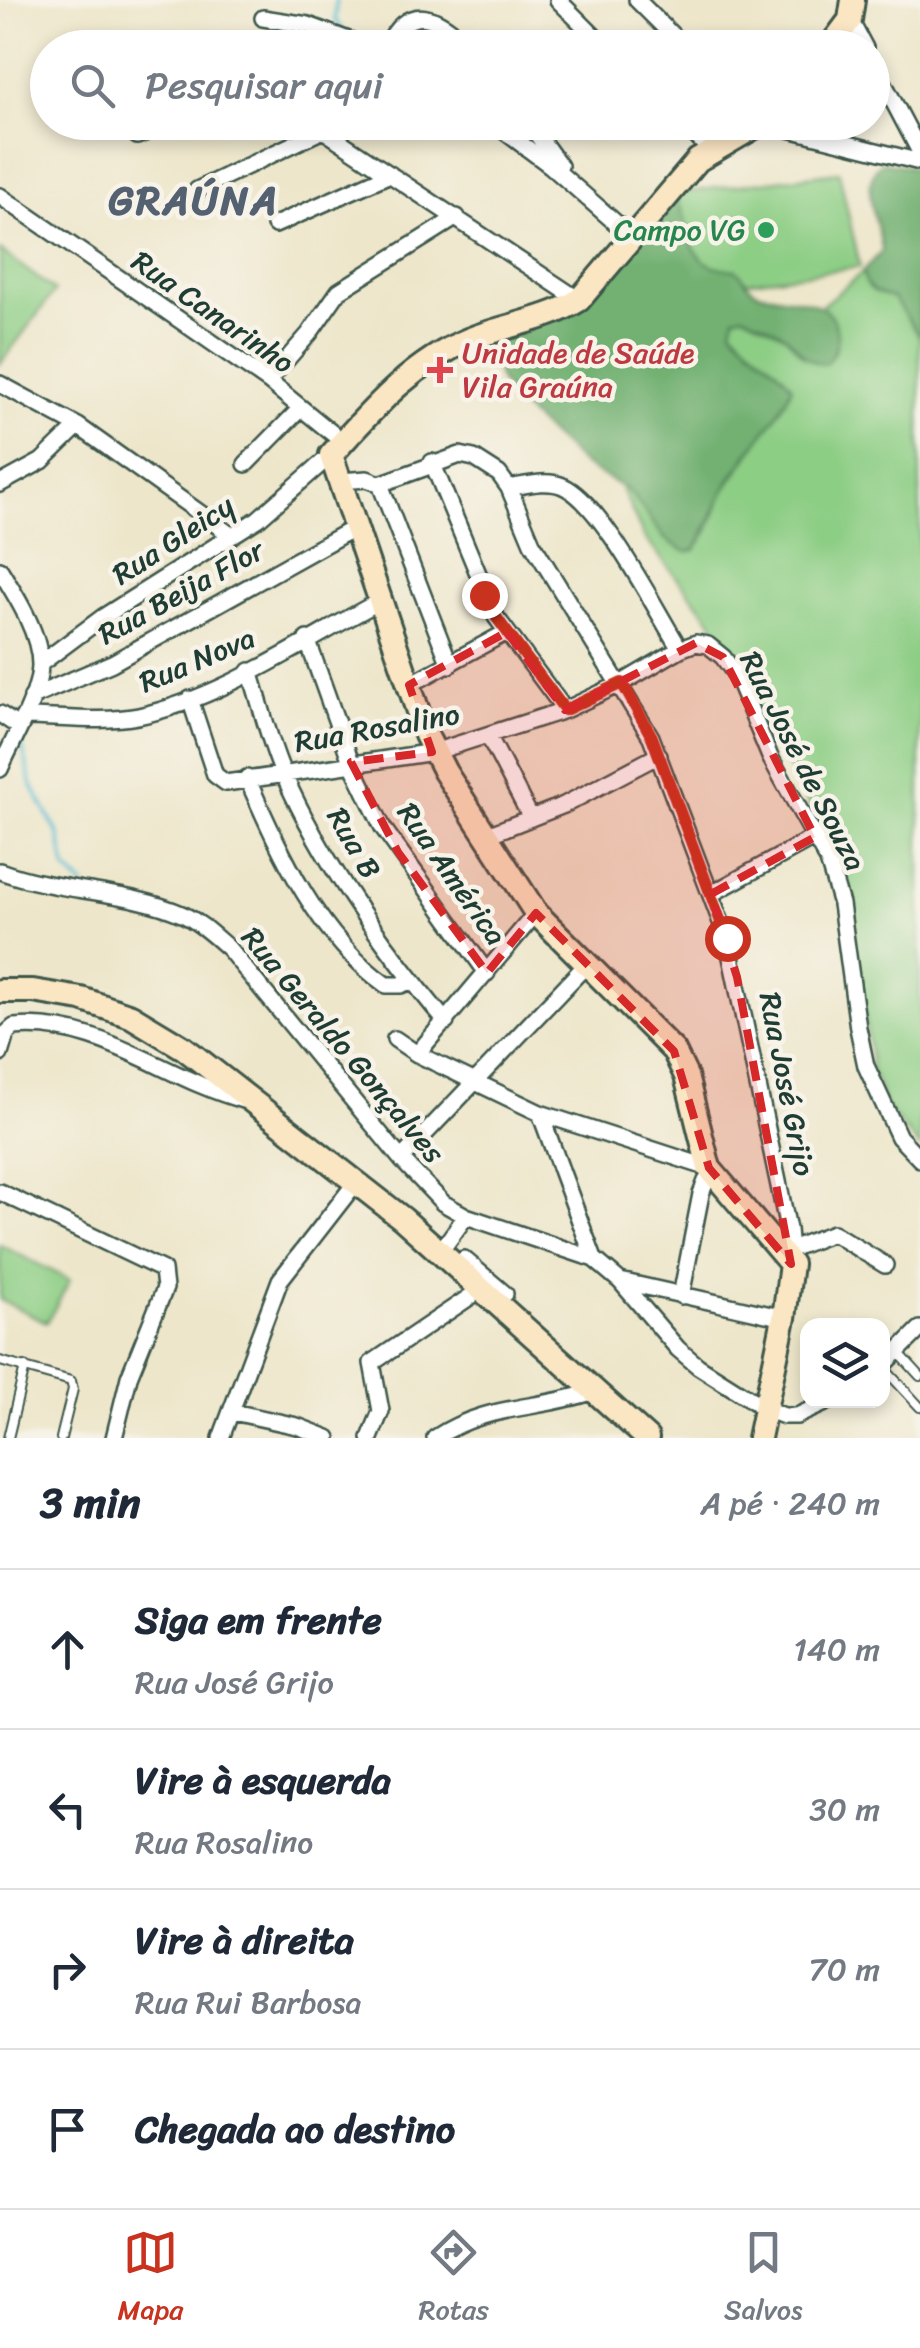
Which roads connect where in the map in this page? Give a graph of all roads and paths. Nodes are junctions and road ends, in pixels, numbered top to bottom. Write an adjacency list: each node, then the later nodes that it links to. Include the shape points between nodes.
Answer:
1 (558, 0): 7 (street)
2 (636, 0): 8 (street)
3 (263, 18): 4 (street)
4 (324, 30)
5 (395, 30): 6 (street, via 422,9)
6 (452, 30)
7 (588, 30)
8 (667, 30)
9 (890, 95): 18 (street)
10 (292, 140): 22 (street)
11 (340, 140): 20 (street)
12 (515, 140): 21 (street)
13 (541, 140): 21 (street)
14 (699, 140): 17 (street)
15 (730, 140): 17 (street)
16 (831, 140): 19 (street)
17 (710, 151): 26 (street)
18 (920, 152)
19 (920, 162)
20 (390, 174): 24 (street); 25 (street)
21 (575, 186): 26 (street)
22 (197, 190)
23 (0, 196): 28 (street, Rua Canarinho)
24 (457, 217): 27 (street); 28 (street, via 339,291)
25 (275, 224)
26 (633, 238): 27 (street)
27 (579, 300): 32 (street, via 435,356 402,380)
28 (268, 381): 30 (street, Rua Canarinho)
29 (0, 384): 31 (street)
30 (302, 408): 32 (street, Rua Canarinho); 34 (street)
31 (78, 426): 36 (street, via 42,461); 40 (street)
32 (337, 448): 35 (street); 40 (street, Rua Gleicy)
33 (432, 462): 37 (street); 38 (street, via 474,458); 43 (street, via 484,595)
34 (246, 464)
35 (340, 480): 37 (street); 39 (street)
36 (0, 484)
37 (380, 484): 47 (street)
38 (509, 488): 45 (street, via 551,483 575,494 598,518); 49 (street, Rua José Grijo, via 532,543)
39 (354, 528): 42 (street); 51 (street, Rua Beija Flor, via 112,663)
40 (232, 536): 46 (street, Rua Gleicy)
41 (0, 570): 46 (street, via 22,608)
42 (380, 601): 44 (street, Rua Nova); 50 (street)
43 (507, 632): 47 (street); 53 (street)
44 (306, 640): 48 (street, Rua Nova); 59 (street, Rua América)
45 (680, 649): 49 (street); 65 (street, Rua José de Souza, via 708,645 736,675 770,757)
46 (40, 664): 51 (street)
47 (450, 666): 50 (street)
48 (250, 672): 52 (street, Rua Nova); 61 (street, Rua B)
49 (622, 683): 53 (street, Rua Rosalino); 58 (street, Rua José Grijo)
50 (409, 684): 57 (street)
51 (32, 697): 55 (street)
52 (190, 699): 55 (street, Rua Nova, via 133,717); 62 (street, via 216,775 226,783)
53 (565, 710): 56 (street, Rua Rosalino)
54 (0, 714): 55 (street)
55 (21, 722): 60 (street)
56 (488, 735): 57 (street, Rua Rosalino); 63 (street)
57 (434, 752): 59 (street, Rua Rosalino); 64 (street)
58 (659, 756): 63 (street); 67 (street, Rua José Grijo)
59 (351, 762): 61 (street, Rua Rosalino); 70 (street, Rua América, via 398,852)
60 (0, 769)
61 (283, 772): 62 (street, Rua Rosalino); 71 (street, Rua B, via 332,865)
62 (247, 778): 71 (street, via 317,915 347,954 386,985)
63 (530, 818): 64 (street)
64 (484, 836): 68 (street)
65 (815, 837): 67 (street); 81 (street, Rua José de Souza, via 836,881 866,1066 893,1125)
66 (0, 871): 80 (street, Rua Geraldo Gonçalves, via 133,899 201,925 228,948)
67 (711, 894): 87 (street, Rua José Grijo, via 737,977)
68 (536, 913): 69 (street); 70 (street, Rua América)
69 (586, 965): 77 (street); 82 (street, via 674,1051)
70 (487, 973): 73 (street, Rua América)
71 (410, 980): 73 (street, Rua B)
72 (0, 991): 78 (street, via 60,994 131,1016)
73 (446, 1022): 76 (street, Rua América)
74 (395, 1039): 76 (street)
75 (0, 1054): 78 (street, via 14,1027 62,1029)
76 (417, 1054): 77 (street)
77 (476, 1082): 79 (street); 80 (street)
78 (258, 1104): 83 (street)
79 (540, 1114): 82 (street); 88 (street)
80 (401, 1159): 85 (street, Rua Geraldo Gonçalves, via 443,1203)
81 (920, 1159)
82 (712, 1172): 87 (street); 92 (street, via 701,1194)
83 (357, 1182): 86 (street); 105 (street, via 280,1280)
84 (0, 1192): 108 (street, via 163,1270 165,1288 129,1377)
85 (466, 1216): 86 (street); 88 (street, Rua Geraldo Gonçalves)
86 (445, 1249): 91 (street)
87 (791, 1257): 89 (street, via 832,1233); 93 (street)
88 (594, 1259): 90 (street)
89 (886, 1265)
90 (620, 1281): 92 (street); 104 (street, via 698,1366)
91 (494, 1291): 101 (street); 111 (street, via 372,1362 381,1411)
92 (681, 1296): 93 (street)
93 (784, 1318): 104 (street)
94 (920, 1328): 95 (street)
95 (898, 1352): 96 (street); 100 (lane)
96 (890, 1360)
97 (0, 1361): 98 (lane)
98 (25, 1366): 106 (lane); 107 (lane, via 74,1384)
99 (890, 1374): 102 (lane)
100 (920, 1376)
101 (594, 1391): 112 (street, via 474,1416); 113 (street)
102 (920, 1406)
103 (814, 1408): 104 (street, via 797,1416)
104 (766, 1409): 114 (street)
105 (233, 1412): 109 (street); 110 (street)
106 (8, 1438)
107 (61, 1438)
108 (114, 1438)
109 (222, 1438)
110 (328, 1438)
111 (370, 1438)
112 (435, 1438)
113 (647, 1438)
114 (759, 1438)

